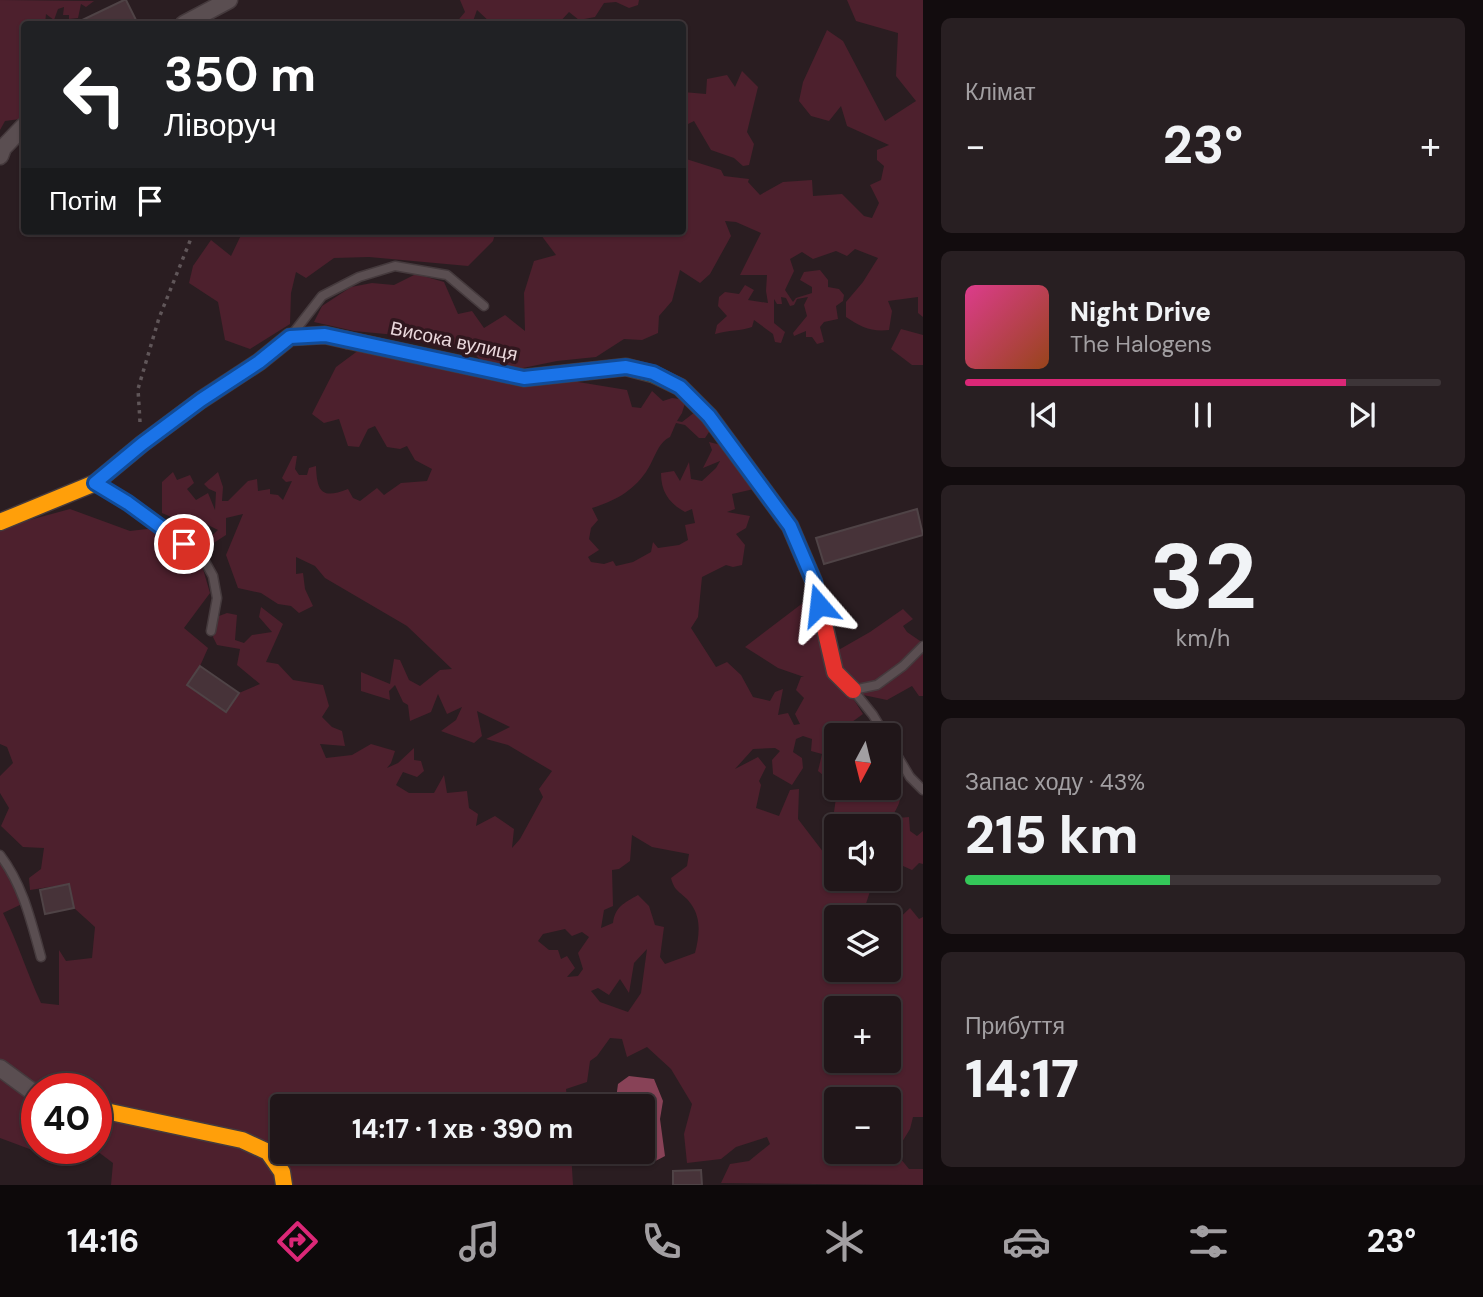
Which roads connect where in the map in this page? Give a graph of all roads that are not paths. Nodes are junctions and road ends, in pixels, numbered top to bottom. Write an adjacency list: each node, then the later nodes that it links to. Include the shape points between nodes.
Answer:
1 (218, 2): 2 (street)
2 (189, 21)
3 (21, 129): 4 (street)
4 (0, 156)
5 (484, 306): 6 (lane, via 447,275 395,266 359,277 322,296)
6 (290, 337): 7 (street); 11 (street, Висока вулиця, via 325,335 524,378 626,367 653,373 680,387 709,416 790,526 814,582 835,672)
7 (95, 483): 8 (street); 9 (lane, via 203,558 217,598)
8 (0, 522)
9 (211, 631)
10 (923, 646): 11 (lane, via 877,685)
11 (853, 690): 12 (lane)
12 (878, 723)
13 (901, 761): 14 (lane)
14 (923, 790)
15 (0, 855): 16 (lane, via 26,904)
16 (41, 957)
17 (0, 1068): 18 (street)
18 (21, 1083)
19 (112, 1112): 20 (street, via 242,1140 268,1152 282,1172)
20 (284, 1185)

